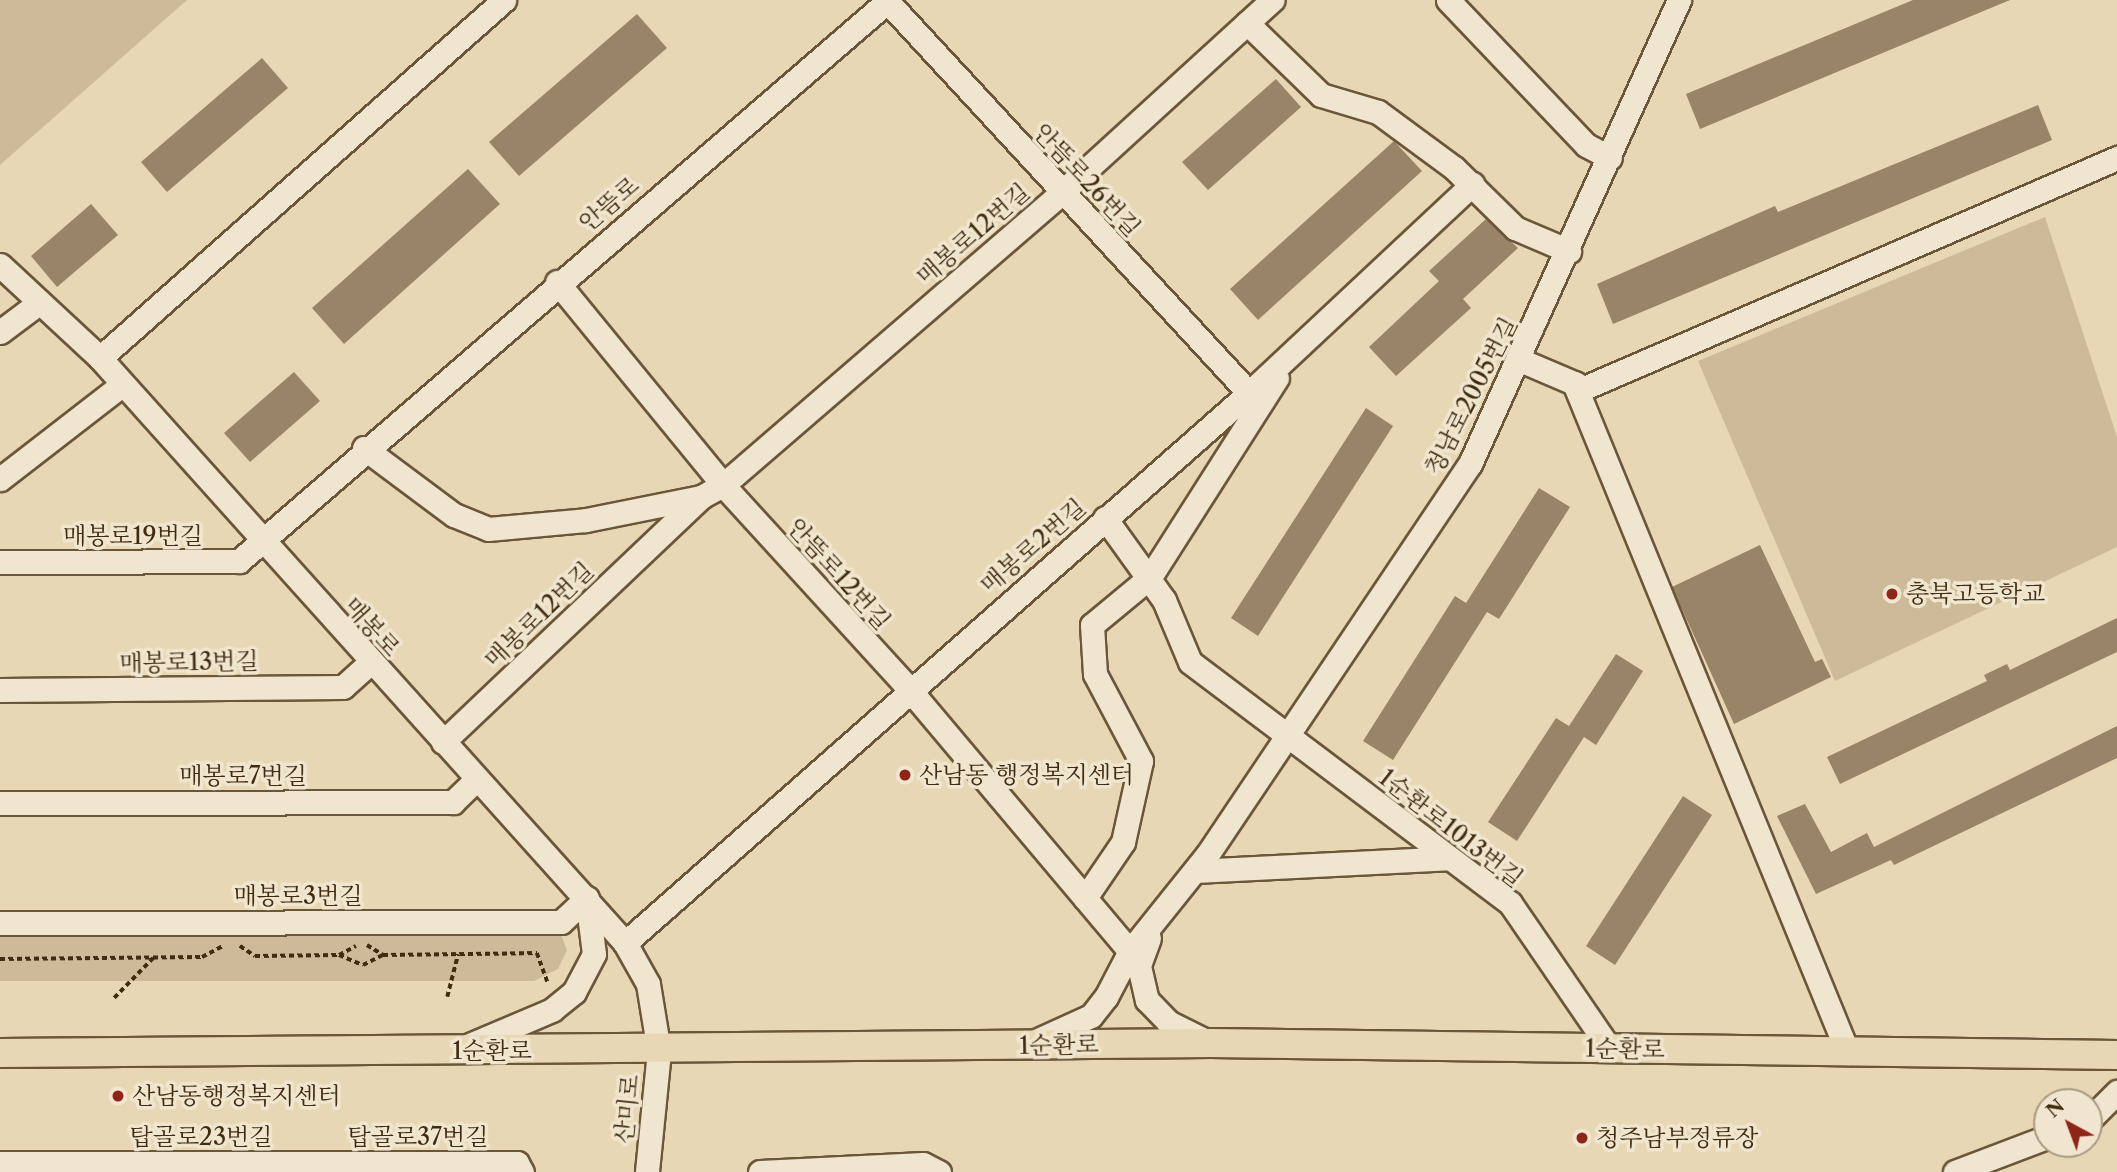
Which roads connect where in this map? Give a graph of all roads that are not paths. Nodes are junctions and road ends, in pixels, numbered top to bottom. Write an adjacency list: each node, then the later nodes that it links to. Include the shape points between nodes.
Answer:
1 (504, 0): 17 (street)
2 (1272, 0): 6 (street, 매봉로12번길)
3 (1448, 0): 7 (street, via 1586,145)
4 (1679, 0): 7 (street, 청남로2005번길)
5 (887, 1): 10 (street, 안뜸로26번길); 13 (street, 안뜸로)
6 (1247, 23): 9 (street, via 1321,95 1378,112); 10 (street, 매봉로12번길)
7 (1610, 158): 11 (street, 청남로2005번길)
8 (2117, 158): 19 (street, via 1584,388)
9 (1472, 184): 11 (street, via 1515,228); 16 (street, 매봉로2번길)
10 (1062, 192): 21 (street, 안뜸로26번길); 24 (street, 매봉로12번길)
11 (1570, 251): 18 (street, 청남로2005번길)
12 (0, 265): 14 (street, 매봉로)
13 (557, 282): 22 (street, 안뜸로); 24 (street, 안뜸로12번길)
14 (36, 305): 15 (street); 17 (street, 매봉로)
15 (0, 332)
16 (1293, 352): 21 (street, 매봉로2번길); 29 (street)
17 (100, 358): 20 (street, 매봉로)
18 (1520, 360): 19 (street); 33 (street, 청남로2005번길, via 1470,464)
19 (1574, 383): 51 (street)
20 (123, 384): 23 (street); 27 (street, 매봉로)
21 (1249, 393): 26 (street, 매봉로2번길)
22 (364, 447): 25 (street, 매봉로12번길, via 454,516 488,529); 27 (street, 안뜸로)
23 (0, 479)
24 (723, 485): 25 (street, 매봉로12번길); 31 (street, 안뜸로12번길)
25 (701, 497): 34 (street, 매봉로12번길)
26 (1105, 518): 29 (street, 1순환로1013번길); 31 (street, 매봉로2번길)
27 (260, 542): 28 (street, 매봉로19번길, via 239,561); 30 (street, 매봉로)
28 (0, 562)
29 (1150, 577): 33 (street, 1순환로1013번길, via 1191,662 1254,704); 40 (street, via 1092,625 1095,674 1140,761 1123,842)
30 (370, 663): 32 (street, 매봉로13번길, via 343,687); 34 (street, 매봉로)
31 (909, 689): 40 (street, 안뜸로12번길); 43 (street, 매봉로2번길)
32 (0, 690)
33 (1287, 736): 37 (street, 1순환로1013번길); 38 (street, 청남로2005번길)
34 (443, 742): 35 (street, 매봉로)
35 (477, 779): 36 (street, 매봉로7번길, via 453,802); 39 (street, 매봉로)
36 (0, 803)
37 (1449, 858): 38 (street); 47 (street, 1순환로1013번길, via 1510,903)
38 (1201, 863): 41 (street, 청남로2005번길)
39 (587, 898): 42 (street, 매봉로3번길, via 561,922); 43 (street, 매봉로); 48 (street, via 594,954 574,992 552,1010)
40 (1085, 898): 44 (street, 안뜸로12번길)
41 (1157, 922): 44 (street); 45 (street, via 1142,952 1142,990 1168,1022)
42 (0, 923)
43 (625, 943): 49 (street, 매봉로, via 648,984)
44 (1130, 951): 46 (street, via 1091,1016)
45 (1211, 1043): 46 (main road, 1순환로); 47 (main road, 1순환로)
46 (1022, 1046): 49 (main road, 1순환로)
47 (1609, 1049): 51 (main road, 1순환로)
48 (456, 1051): 49 (main road, 1순환로); 50 (main road, 1순환로)
49 (659, 1051): 60 (street, 산미로)
50 (0, 1053)
51 (1848, 1053): 52 (main road, 1순환로)
52 (2117, 1055)
53 (2117, 1092): 54 (street)
54 (2103, 1106)
55 (2033, 1142): 63 (street)
56 (0, 1163): 58 (street, 탑골로23번길)
57 (309, 1164): 58 (street, 탑골로23번길); 59 (street, 탑골로37번길, via 517,1163)
58 (92, 1168)
59 (522, 1172)
60 (647, 1172)
61 (760, 1172): 62 (street, via 923,1164)
62 (939, 1172)
63 (1955, 1172)

